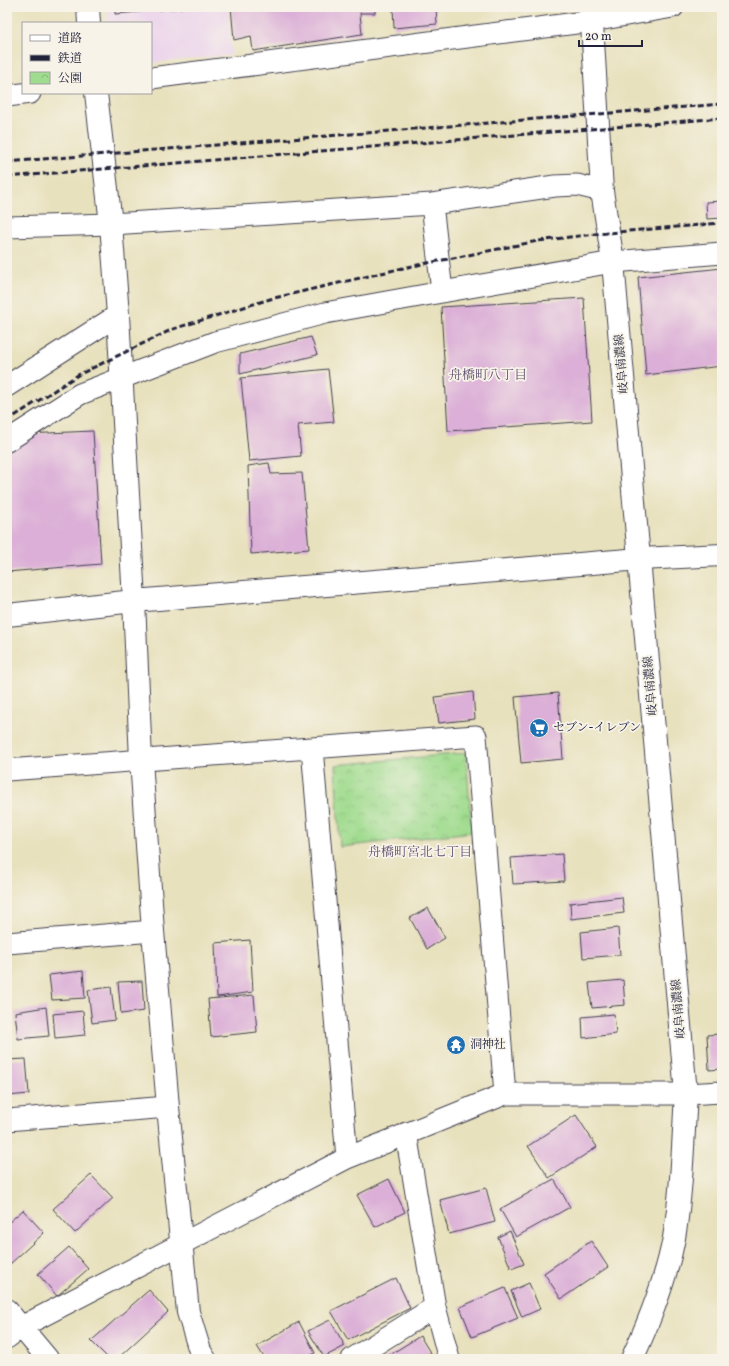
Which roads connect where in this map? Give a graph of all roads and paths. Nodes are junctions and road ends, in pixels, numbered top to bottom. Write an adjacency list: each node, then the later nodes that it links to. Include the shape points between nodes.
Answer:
1 (88, 7): 4 (street)
2 (673, 7): 3 (street)
3 (592, 14): 5 (street); 9 (street, 岐阜南濃線)
4 (89, 22)
5 (152, 78)
6 (22, 94): 8 (street)
7 (96, 94): 11 (street)
8 (7, 96)
9 (602, 191): 10 (street, via 577,185 555,186); 14 (street, 岐阜南濃線)
10 (432, 204): 11 (street); 15 (street)
11 (111, 224): 12 (street); 16 (street)
12 (7, 227)
13 (722, 253): 14 (street)
14 (613, 262): 15 (street); 21 (street, 岐阜南濃線)
15 (442, 292): 17 (street, via 325,313 214,342)
16 (118, 315): 17 (street); 18 (street)
17 (122, 378): 19 (street, via 80,394); 22 (street)
18 (7, 386)
19 (7, 441)
20 (722, 555): 21 (street)
21 (640, 559): 22 (street); 31 (street, 岐阜南濃線)
22 (134, 601): 23 (street); 25 (street)
23 (7, 615)
24 (312, 748): 25 (street); 30 (street, via 476,736); 35 (street)
25 (141, 760): 26 (street); 27 (street)
26 (7, 770)
27 (153, 932): 28 (street); 32 (street)
28 (7, 943)
29 (722, 1092): 31 (street)
30 (504, 1094): 31 (street); 34 (street)
31 (686, 1094): 44 (street, 岐阜南濃線, via 680,1192 674,1238 660,1290)
32 (168, 1107): 33 (street); 36 (street)
33 (7, 1120)
34 (406, 1133): 35 (street); 37 (street)
35 (347, 1158): 36 (street)
36 (180, 1245): 39 (street); 41 (street, via 188,1312)
37 (435, 1307): 42 (street); 43 (street)
38 (7, 1310): 39 (street)
39 (14, 1333): 40 (street)
40 (48, 1359)
41 (205, 1359)
42 (352, 1359)
43 (449, 1359)
44 (632, 1359)

